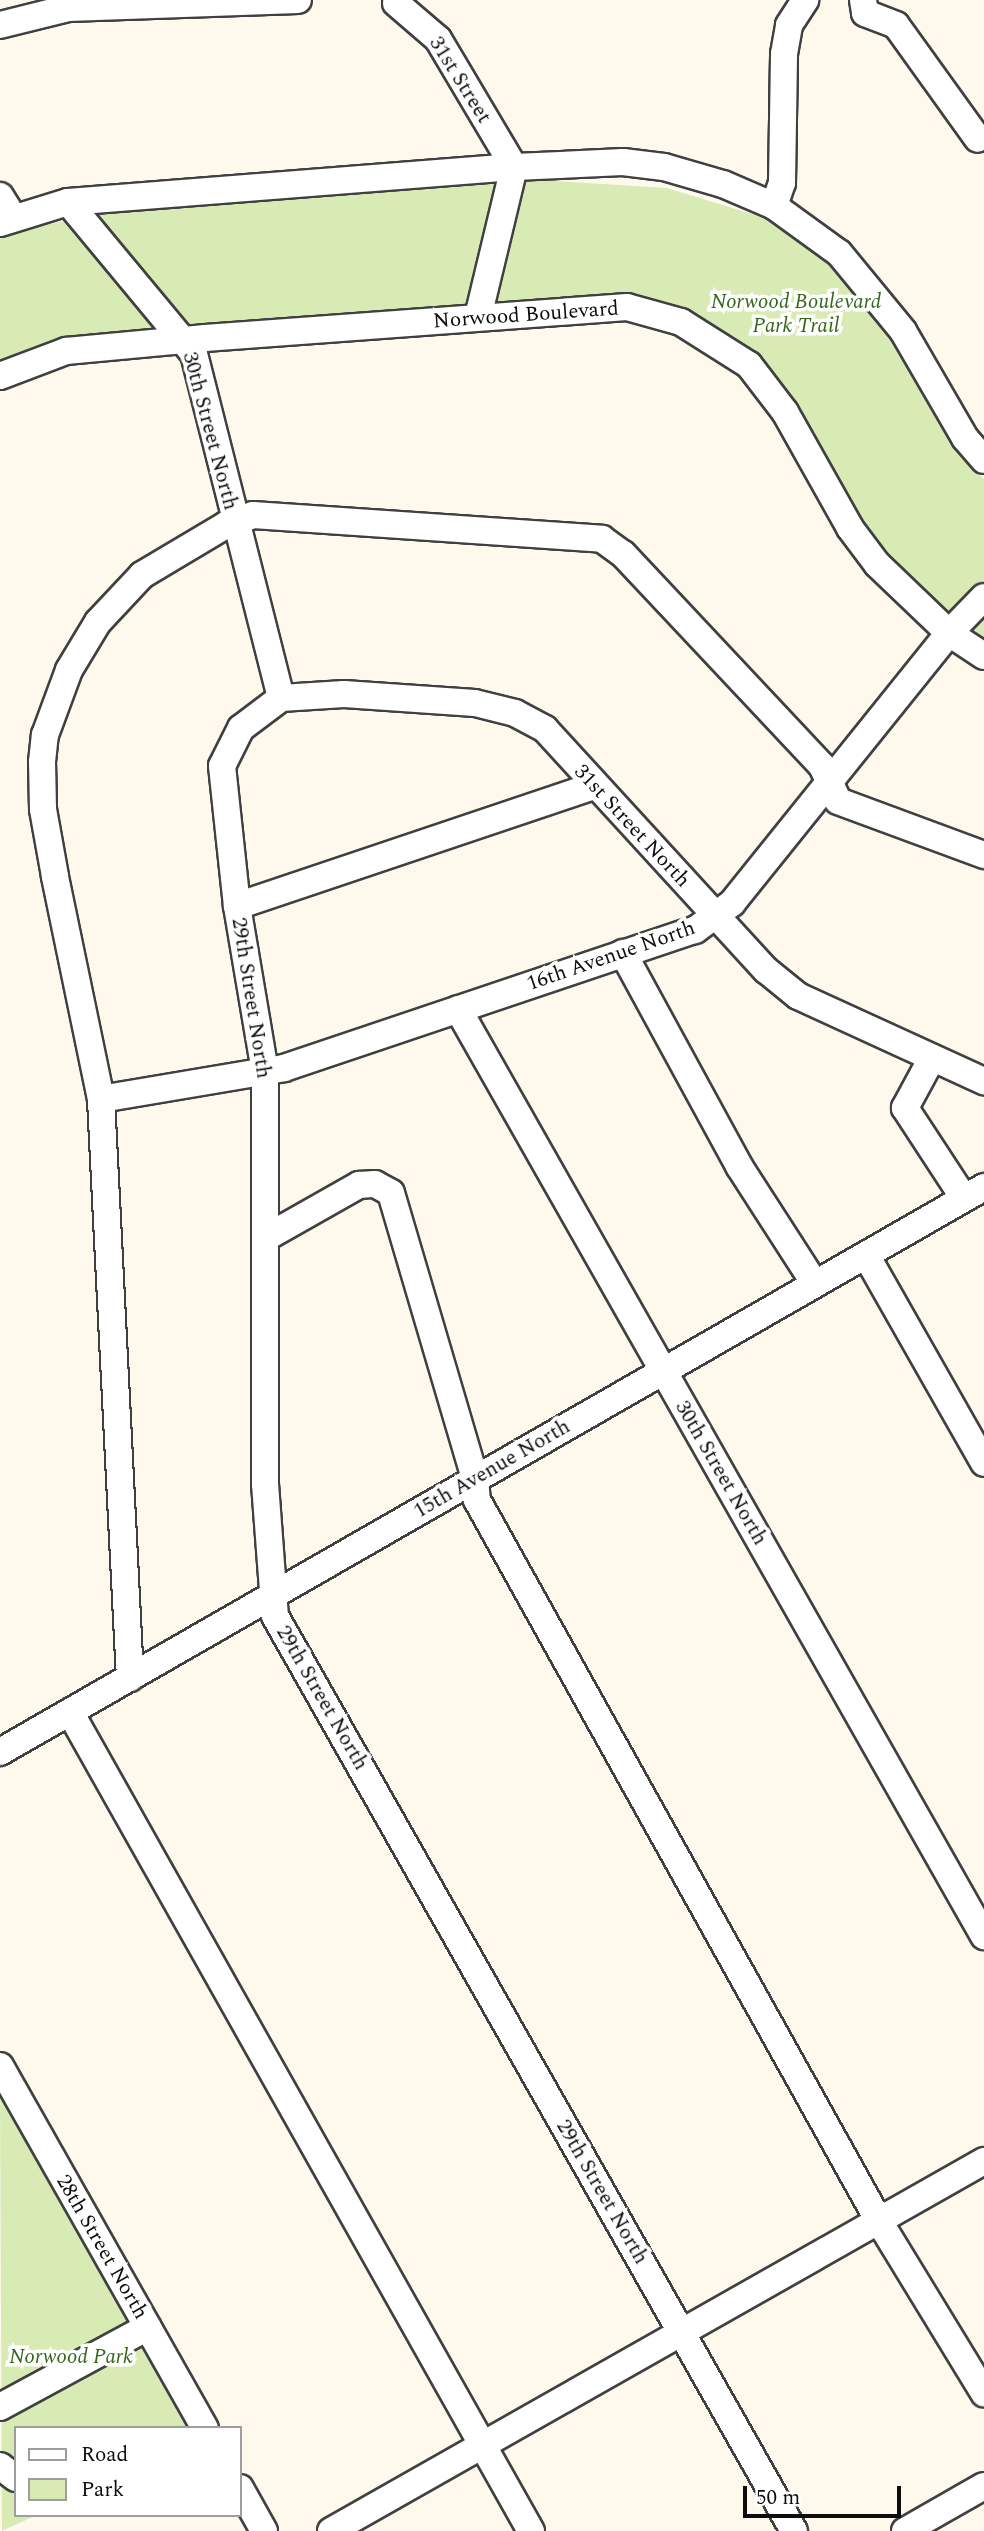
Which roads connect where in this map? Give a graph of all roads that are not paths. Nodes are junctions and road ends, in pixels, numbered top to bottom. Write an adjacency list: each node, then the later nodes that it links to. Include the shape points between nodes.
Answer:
1 (299, 0): 5 (street, via 68,8)
2 (805, 0): 9 (street, via 789,25 784,54 782,183)
3 (863, 0): 6 (street, via 865,13 896,24)
4 (395, 1): 7 (street, 31st Street, via 438,39)
5 (0, 25)
6 (978, 139)
7 (514, 167): 8 (street); 9 (street, via 622,162 664,167 723,184); 11 (street)
8 (68, 202): 10 (street); 12 (street, 30th Street North)
9 (774, 206): 14 (street, via 839,253 871,286 903,331 965,438)
10 (4, 212)
11 (478, 317): 12 (street, Norwood Boulevard); 17 (street, Norwood Boulevard, via 627,307 681,322 749,365 785,412 850,528 906,595)
12 (185, 340): 13 (street, Norwood Boulevard, via 66,351); 15 (street, 30th Street North, via 194,354)
13 (0, 376)
14 (984, 460)
15 (235, 524): 19 (street, 30th Street North); 20 (street, via 253,514 602,539 623,554 822,766); 30 (street, via 170,556 114,603 69,670 45,735 43,809)
16 (984, 597): 17 (street, 16th Avenue North)
17 (949, 633): 18 (street, Norwood Boulevard); 20 (street, 16th Avenue North)
18 (984, 656)
19 (281, 698): 21 (street, 31st Street North, via 344,694 475,703 515,713 545,729); 23 (street, 29th Street North, via 241,728 222,766)
20 (829, 782): 22 (street, via 838,801); 24 (street, 16th Avenue North, via 732,903)
21 (594, 786): 23 (street); 24 (street, 31st Street North)
22 (984, 855)
23 (237, 906): 28 (street, 29th Street North)
24 (715, 915): 25 (street, 16th Avenue North, via 695,930); 27 (street, 31st Street North, via 766,970 798,996)
25 (622, 953): 26 (street, 16th Avenue North); 34 (street, via 739,1166)
26 (458, 1009): 28 (street, 16th Avenue North); 35 (street, 30th Street North)
27 (932, 1058): 29 (street, 31st Street North); 31 (street, via 905,1108)
28 (265, 1072): 30 (street, 16th Avenue North); 32 (street, 29th Street North)
29 (984, 1081)
30 (102, 1099): 39 (street)
31 (974, 1193): 33 (street, 15th Avenue North)
32 (267, 1237): 37 (street, via 359,1185 375,1184 391,1193); 38 (street, 29th Street North, via 265,1484)
33 (866, 1255): 34 (street, 15th Avenue North); 36 (street)
34 (815, 1284): 35 (street, 15th Avenue North)
35 (664, 1371): 37 (street, 15th Avenue North); 42 (street, 30th Street North)
36 (984, 1463)
37 (475, 1479): 38 (street, 15th Avenue North); 45 (street, via 477,1500 510,1565)
38 (273, 1595): 39 (street, 15th Avenue North); 47 (street, 29th Street North, via 278,1620)
39 (130, 1678): 40 (street, 15th Avenue North)
40 (69, 1712): 41 (street, 15th Avenue North); 51 (street)
41 (0, 1752)
42 (984, 1936)
43 (0, 2066): 46 (street, 28th Street North)
44 (984, 2161): 45 (street)
45 (879, 2221): 47 (street); 48 (street)
46 (148, 2327): 49 (street); 50 (street, 28th Street North)
47 (682, 2332): 51 (street); 57 (street, 29th Street North)
48 (984, 2393)
49 (0, 2407)
50 (201, 2426)
51 (482, 2445): 55 (street); 56 (street)
52 (984, 2486): 58 (street)
53 (242, 2492): 54 (street)
54 (264, 2531)
55 (331, 2531)
56 (531, 2531)
57 (794, 2531)
58 (905, 2531)

